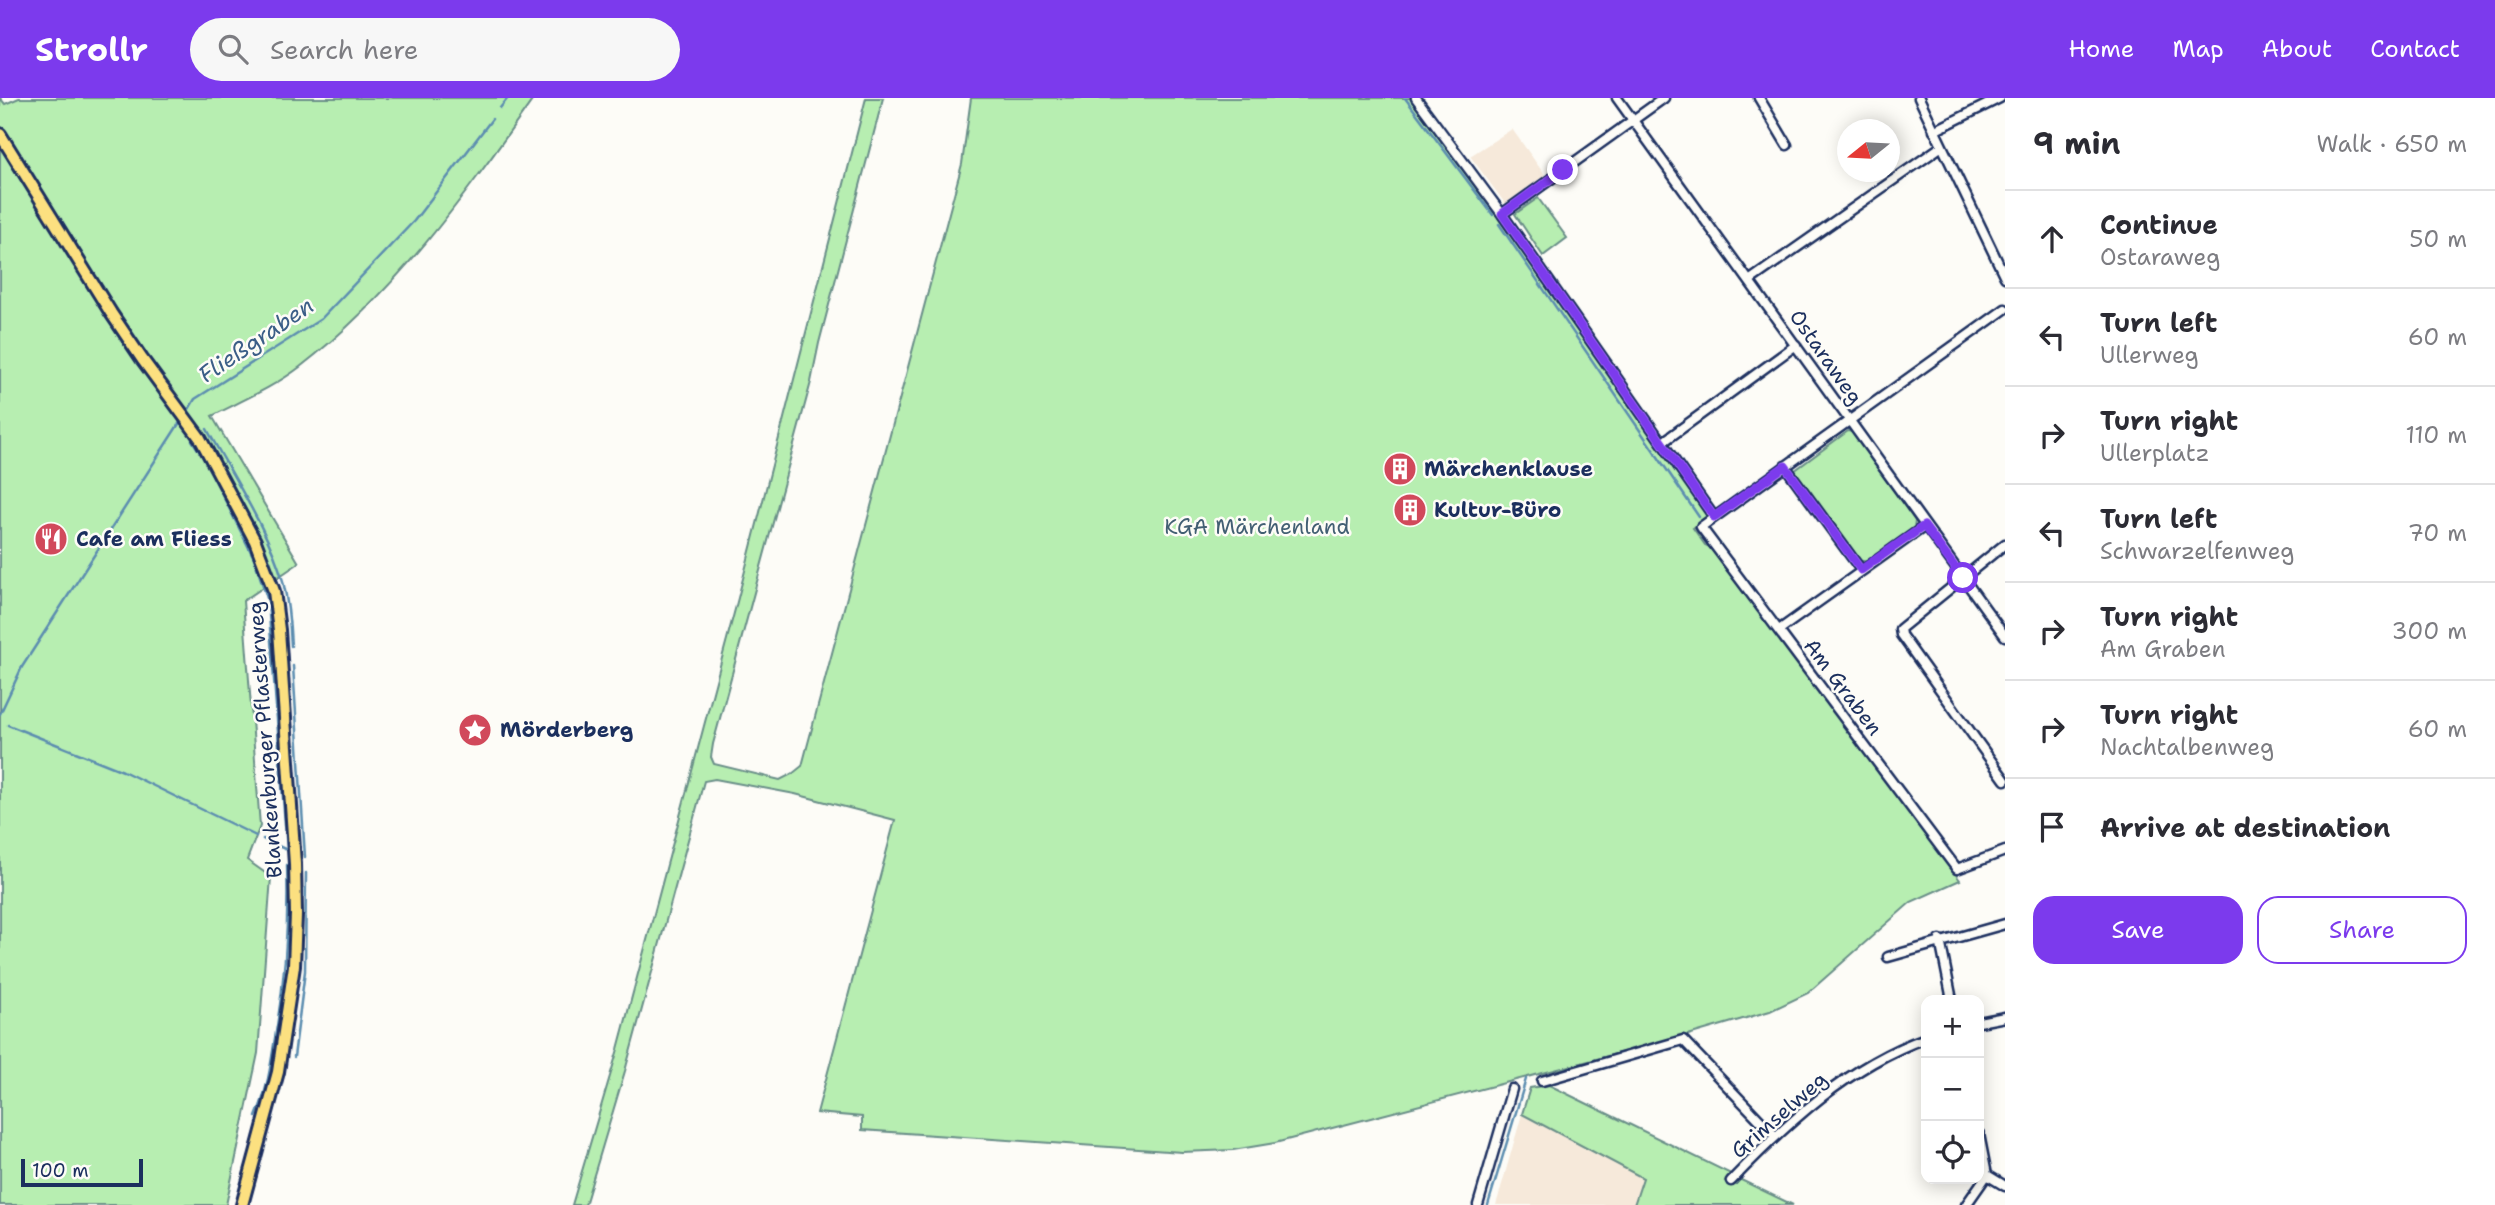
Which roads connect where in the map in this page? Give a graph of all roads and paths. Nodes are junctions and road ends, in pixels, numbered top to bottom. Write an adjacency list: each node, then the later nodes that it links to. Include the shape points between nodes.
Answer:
1 (1416, 98): 12 (street)
2 (1617, 98): 7 (street, Ostaraweg)
3 (1664, 98): 7 (street)
4 (1759, 98): 10 (street)
5 (1919, 98): 8 (street)
6 (2000, 98): 8 (street)
7 (1633, 121): 12 (street); 14 (street, Ostaraweg)
8 (1934, 131): 11 (street)
9 (0, 134): 43 (main road, Blankenburger Pflasterweg, via 111,313 188,421 220,475 255,541 276,605 295,882 294,967 278,1072)
10 (1787, 145)
11 (1941, 146): 13 (street); 14 (street)
12 (1502, 214): 18 (street)
13 (2005, 277)
14 (1749, 281): 16 (street, Ostaraweg)
15 (2005, 309): 17 (street)
16 (1796, 345): 17 (street, Ostaraweg); 18 (street)
17 (1849, 420): 19 (street); 21 (street, Ostaraweg)
18 (1662, 442): 20 (street)
19 (1785, 466): 20 (street); 23 (street)
20 (1714, 517): 25 (street, Am Graben, via 1701,527)
21 (1924, 526): 23 (street); 24 (street, Ostaraweg)
22 (2005, 544): 24 (street)
23 (1861, 570): 25 (street)
24 (1963, 578): 26 (street, Ostaraweg); 27 (street, via 1900,629 1901,635)
25 (1779, 630): 28 (street, Am Graben, via 1957,869)
26 (2005, 636)
27 (2005, 780)
28 (2005, 851)
29 (2005, 924): 30 (street)
30 (1940, 940): 31 (street); 32 (street)
31 (1888, 957)
32 (1951, 995)
33 (2005, 1017): 34 (street)
34 (1984, 1021)
35 (1921, 1040): 38 (street, Grimselweg, via 1854,1074)
36 (1542, 1081): 38 (street, via 1683,1040)
37 (1512, 1089): 44 (street)
38 (1775, 1136): 41 (street, Grimselweg)
39 (1984, 1160): 40 (street)
40 (1987, 1175): 42 (street); 45 (street)
41 (1731, 1181)
42 (2005, 1186)
43 (242, 1205)
44 (1478, 1205)
45 (1966, 1205)

